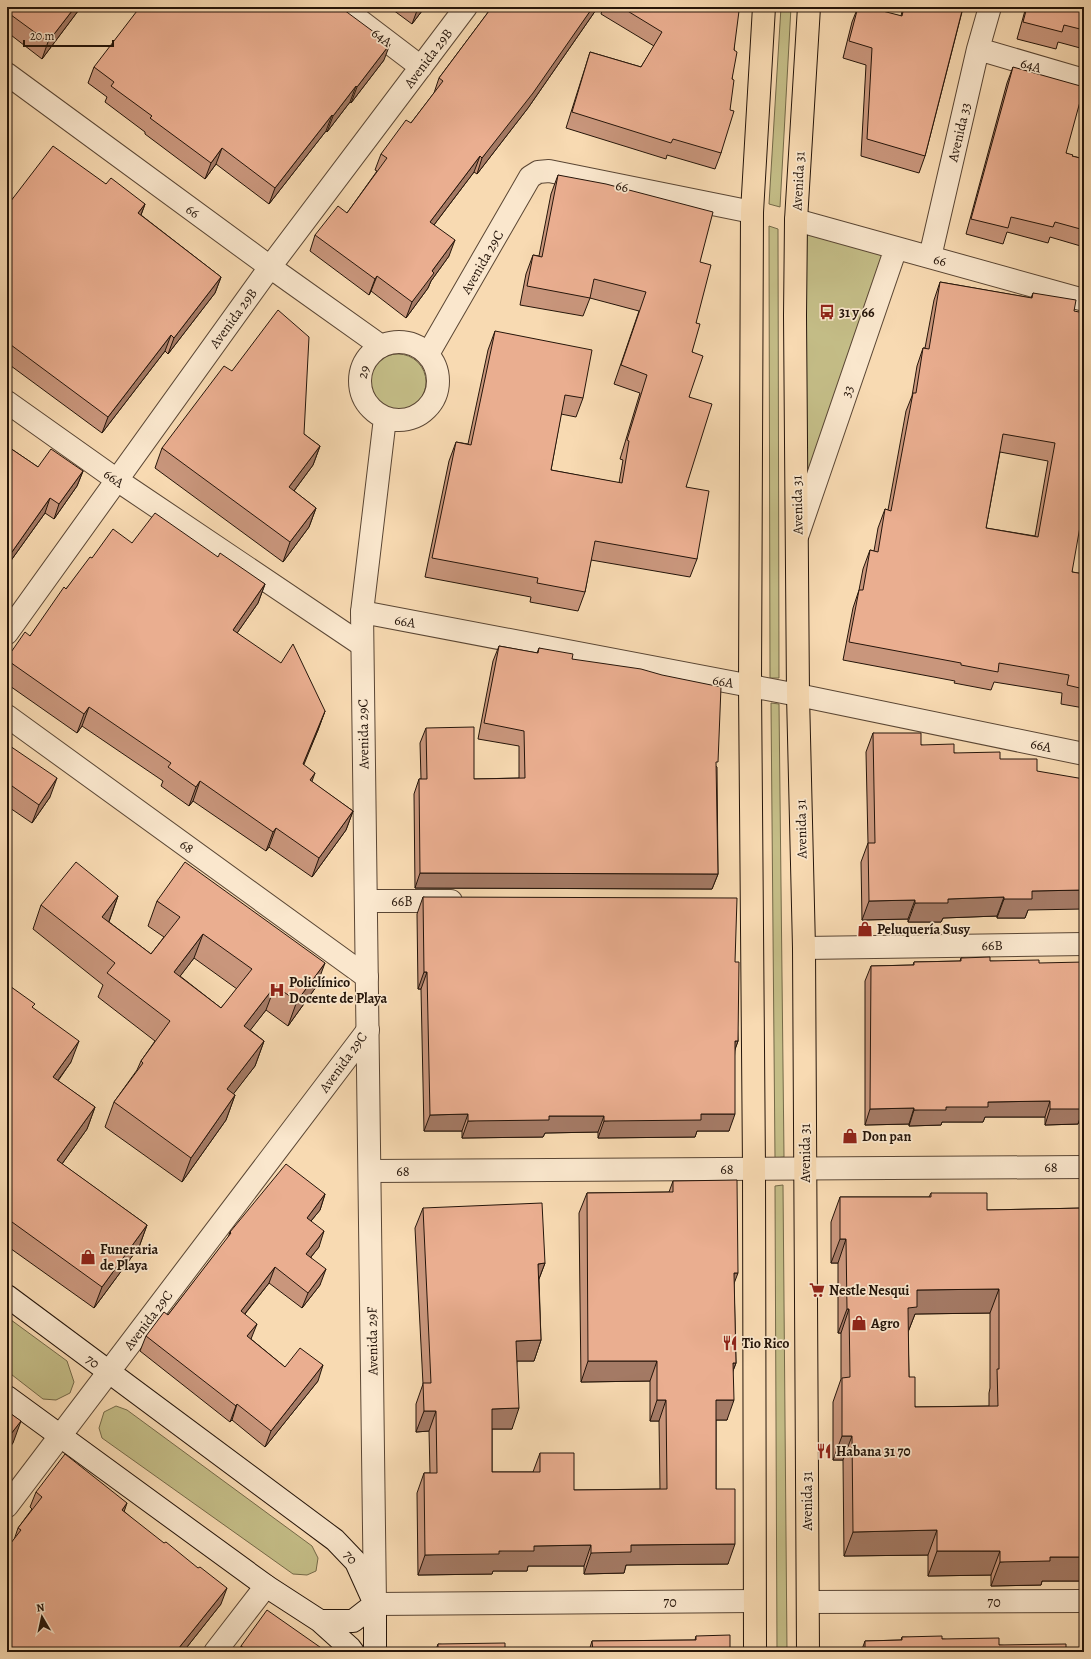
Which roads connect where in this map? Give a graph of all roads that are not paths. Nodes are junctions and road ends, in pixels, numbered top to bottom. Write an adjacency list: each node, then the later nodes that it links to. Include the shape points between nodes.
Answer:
1 (342, 7): 7 (street, 64A)
2 (466, 7): 7 (street, Avenida 29B)
3 (764, 7): 11 (main road)
4 (809, 7): 12 (main road, Avenida 31)
5 (990, 7): 6 (street, Avenida 33)
6 (978, 49): 9 (street, 64A); 14 (street, Avenida 33)
7 (421, 66): 15 (street, Avenida 29B)
8 (7, 74): 15 (street, 66)
9 (1084, 80)
10 (538, 172): 11 (street, 66, via 549,170); 18 (street, Avenida 29C, via 530,177)
11 (752, 212): 26 (main road)
12 (796, 220): 13 (street, 66); 22 (main road, Avenida 31)
13 (896, 248): 14 (street, 66); 22 (street, 33)
14 (930, 257): 16 (street, 66)
15 (270, 267): 17 (street, 66); 21 (street, Avenida 29B)
16 (1084, 300)
17 (381, 346): 18 (street, via 406,342); 20 (street, 29, via 371,353 359,375 364,401 373,411)
18 (428, 354): 20 (street, via 435,365 438,377 437,390 432,401 424,411 412,418)
19 (7, 402): 21 (street, 66A)
20 (385, 418): 23 (street, Avenida 29C)
21 (116, 480): 24 (street, Avenida 29B); 25 (street, 66A)
22 (798, 534): 27 (main road, Avenida 31)
23 (362, 612): 25 (street, Avenida 29C); 26 (street, 66A)
24 (7, 633)
25 (362, 645): 30 (street, Avenida 29C)
26 (750, 686): 27 (street, 66A); 37 (main road, via 743,902)
27 (798, 694): 29 (street, 66A); 33 (main road, Avenida 31)
28 (7, 716): 34 (street, 68)
29 (1084, 754)
30 (366, 901): 31 (street, 66B); 34 (street, Avenida 29C)
31 (468, 901)
32 (1084, 944): 33 (street, 66B)
33 (804, 948): 38 (main road, Avenida 31)
34 (367, 977): 35 (street, Avenida 29C)
35 (368, 1030): 39 (street, Avenida 29F); 41 (street, Avenida 29C)
36 (1084, 1167): 38 (street, 68)
37 (754, 1169): 38 (street, 68); 39 (street, 68); 46 (main road)
38 (805, 1169): 48 (main road, Avenida 31)
39 (370, 1171): 49 (street, Avenida 29F)
40 (7, 1296): 41 (street, 70)
41 (108, 1373): 43 (street, Avenida 29C); 49 (street, 70, via 335,1540 356,1562)
42 (7, 1397): 43 (street)
43 (60, 1436): 44 (street, Avenida 29C); 45 (street)
44 (7, 1506)
45 (266, 1586): 50 (street); 51 (street)
46 (754, 1601): 49 (street, 70); 54 (main road)
47 (1084, 1601): 48 (street, 70)
48 (808, 1602): 55 (main road, Avenida 31)
49 (375, 1604): 50 (street, via 353,1620); 53 (street, Avenida 29F)
50 (320, 1621): 52 (street)
51 (215, 1652)
52 (353, 1652)
53 (375, 1652)
54 (755, 1652)
55 (808, 1652)

